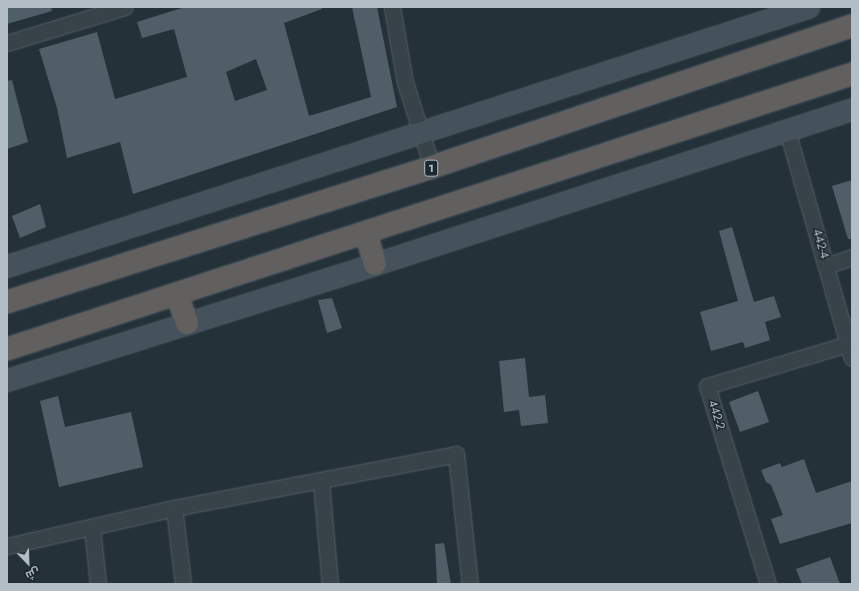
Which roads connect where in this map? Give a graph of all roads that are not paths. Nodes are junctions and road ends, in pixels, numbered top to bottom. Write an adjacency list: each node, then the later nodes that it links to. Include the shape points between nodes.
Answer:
1 (125, 7): 5 (street)
2 (392, 7): 9 (street, via 405,82)
3 (808, 7): 9 (main road)
4 (852, 26): 10 (highway, 1)
5 (7, 43)
6 (852, 74): 11 (highway)
7 (852, 109): 8 (main road)
8 (787, 130): 13 (main road); 15 (street, 442-4)
9 (421, 134): 10 (street); 14 (main road)
10 (432, 167): 17 (highway, 1)
11 (366, 233): 13 (highway); 16 (highway)
12 (852, 257): 15 (street)
13 (375, 264): 18 (main road)
14 (7, 266)
15 (826, 266): 20 (street, 442-4)
16 (177, 295): 18 (highway); 19 (highway)
17 (7, 302)
18 (187, 323): 21 (main road)
19 (7, 349)
20 (850, 351): 30 (street, 442-2, via 707,386)
21 (7, 380)
22 (320, 482): 23 (street); 28 (street); 29 (street, via 456,454)
23 (174, 508): 24 (street); 27 (street)
24 (92, 527): 25 (street); 26 (street)
25 (7, 546)
26 (98, 584)
27 (183, 584)
28 (330, 584)
29 (470, 584)
30 (768, 584)

